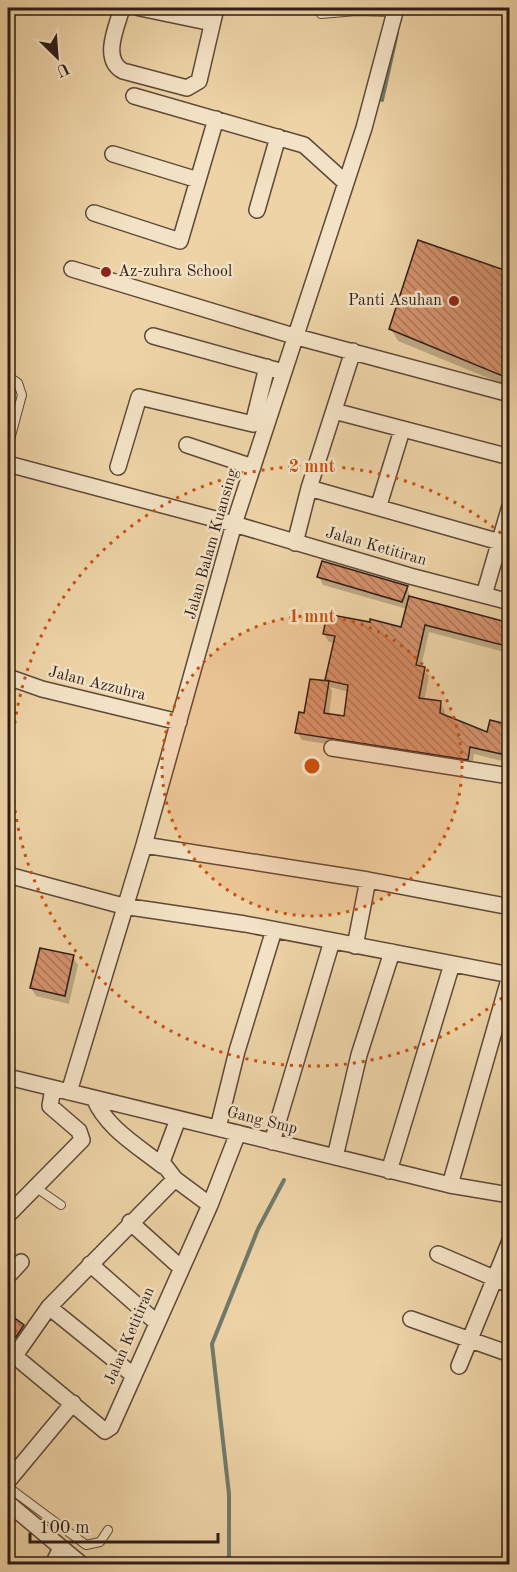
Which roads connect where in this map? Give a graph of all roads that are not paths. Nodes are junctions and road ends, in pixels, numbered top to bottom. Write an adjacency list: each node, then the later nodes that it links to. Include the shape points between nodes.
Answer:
1 (122, 8): 6 (street, via 111,52 115,65 123,71 187,88 199,81)
2 (140, 8): 6 (street)
3 (216, 8): 6 (street)
4 (396, 10): 5 (lane); 12 (street, Jalan Balam Kuansing)
5 (321, 14)
6 (212, 23)
7 (134, 96): 8 (street)
8 (216, 119): 9 (street); 11 (street)
9 (278, 137): 12 (street, via 304,145); 13 (street)
10 (114, 154): 11 (street)
11 (198, 180): 14 (street, via 180,241)
12 (346, 183): 17 (street, Jalan Balam Kuansing)
13 (257, 210)
14 (94, 213)
15 (72, 269): 17 (street)
16 (153, 336): 19 (street)
17 (297, 337): 18 (street); 20 (street, Jalan Balam Kuansing)
18 (353, 351): 22 (street); 23 (street)
19 (267, 367): 20 (street); 30 (street, via 253,424 139,398)
20 (285, 372): 29 (street, Jalan Balam Kuansing)
21 (11, 378): 26 (lane, via 20,385 22,395)
22 (510, 394)
23 (334, 411): 24 (street); 31 (street)
24 (402, 430): 27 (street); 32 (street)
25 (187, 445): 29 (street)
26 (8, 447)
27 (510, 457)
28 (8, 464): 34 (street, Jalan Ketitiran)
29 (253, 466): 34 (street, Jalan Balam Kuansing)
30 (118, 467)
31 (309, 488): 32 (street); 36 (street)
32 (379, 506): 35 (street)
33 (510, 506): 35 (street)
34 (234, 524): 36 (street, Jalan Ketitiran); 40 (street, Jalan Balam Kuansing)
35 (500, 542): 37 (street)
36 (295, 543): 37 (street, Jalan Ketitiran)
37 (484, 595): 38 (street, Jalan Ketitiran)
38 (510, 602)
39 (8, 677): 40 (street, Jalan Azzuhra)
40 (179, 722): 43 (street, Jalan Balam Kuansing)
41 (332, 748): 42 (street)
42 (510, 776)
43 (144, 845): 45 (street); 46 (street, Jalan Balam Kuansing)
44 (8, 876): 46 (street)
45 (368, 880): 47 (street); 50 (street)
46 (123, 906): 48 (street); 56 (street, Jalan Balam Kuansing)
47 (510, 908)
48 (274, 930): 49 (street); 59 (street)
49 (332, 941): 50 (street); 61 (street)
50 (355, 946): 51 (street)
51 (392, 952): 52 (street); 62 (street, via 359,1055)
52 (452, 964): 53 (street); 64 (street)
53 (510, 976): 66 (street)
54 (8, 1077): 55 (street, Gang Smp)
55 (53, 1088): 56 (street, Gang Smp); 67 (street, via 50,1106 79,1131 82,1140)
56 (69, 1092): 57 (street, Gang Smp)
57 (94, 1098): 58 (street, Gang Smp); 63 (street, via 109,1123)
58 (178, 1119): 59 (street, Gang Smp); 63 (street, via 162,1159)
59 (218, 1128): 60 (street, Gang Smp)
60 (238, 1133): 61 (street, Gang Smp); 70 (street, Jalan Ketitiran)
61 (272, 1142): 62 (street, Gang Smp)
62 (335, 1157): 64 (street, Gang Smp)
63 (163, 1166): 65 (street)
64 (389, 1171): 66 (street, Gang Smp)
65 (175, 1179): 70 (street); 72 (street, Jalan Ketitiran)
66 (450, 1185): 68 (street, Gang Smp)
67 (35, 1187): 69 (lane); 71 (street)
68 (510, 1195)
69 (61, 1205)
70 (210, 1205): 77 (street, Jalan Ketitiran)
71 (8, 1215)
72 (130, 1222): 76 (street, Jalan Ketitiran); 77 (street)
73 (510, 1241): 79 (street)
74 (438, 1254): 79 (street)
75 (21, 1262): 78 (street)
76 (90, 1264): 81 (street, Jalan Ketitiran); 83 (street)
77 (180, 1267): 83 (street, Jalan Ketitiran)
78 (8, 1276)
79 (494, 1279): 80 (street); 84 (street)
80 (510, 1285)
81 (49, 1307): 85 (street, Jalan Ketitiran); 88 (street)
82 (411, 1319): 84 (street)
83 (156, 1322): 88 (street, Jalan Ketitiran)
84 (470, 1339): 86 (street); 87 (street)
85 (12, 1354): 89 (street, Jalan Ketitiran)
86 (510, 1354)
87 (459, 1366)
88 (133, 1375): 89 (street, Jalan Ketitiran, via 111,1427 105,1431)
89 (73, 1403): 90 (street)
90 (10, 1472)
91 (8, 1487): 93 (lane, via 86,1545 100,1542)
92 (8, 1503): 94 (street)
93 (108, 1530)
94 (61, 1548): 95 (street); 96 (street)
95 (53, 1564)
96 (81, 1564)

